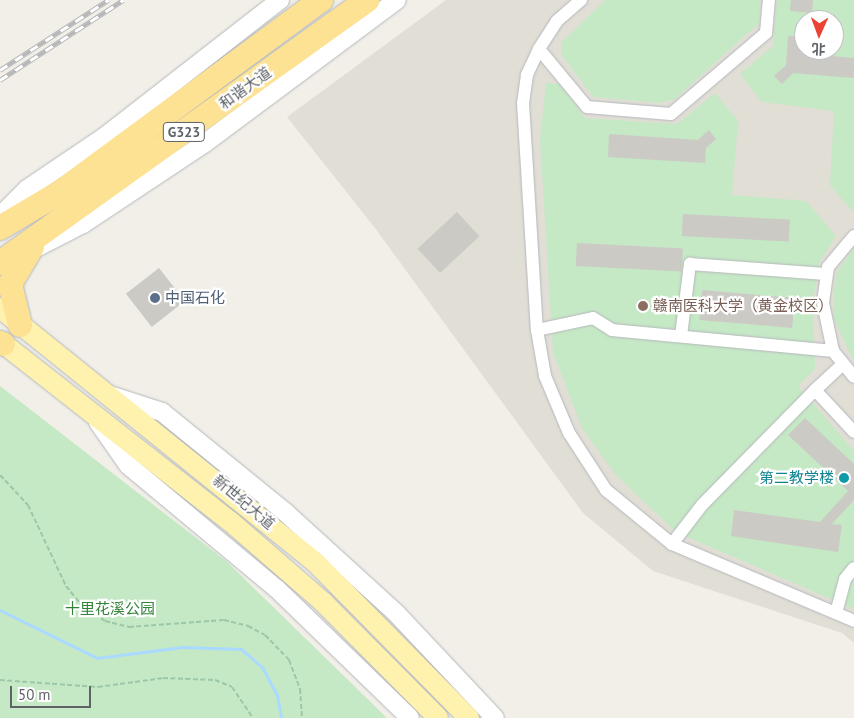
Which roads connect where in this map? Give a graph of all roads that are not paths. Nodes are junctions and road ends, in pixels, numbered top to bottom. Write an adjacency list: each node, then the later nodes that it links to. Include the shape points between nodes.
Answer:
1 (280, 0): 8 (street, via 104,137 26,189)
2 (321, 0): 8 (highway, 和谐大道 / G323, via 62,191 28,210)
3 (368, 0): 10 (highway, 和谐大道 / G323)
4 (397, 0): 10 (street, via 205,142 83,224)
5 (581, 0): 7 (street, via 557,21)
6 (769, 0): 7 (street, via 766,33 671,114 587,107)
7 (539, 49): 15 (street, via 527,75 523,103)
8 (0, 218)
9 (854, 236): 12 (street, via 834,255)
10 (33, 245): 11 (highway, 和谐大道 / G323); 14 (highway, via 10,284)
11 (0, 264)
12 (826, 274): 16 (street, via 690,264); 18 (street, via 824,325)
13 (0, 308): 14 (main road, 新世纪大道)
14 (20, 325): 22 (main road, 新世纪大道)
15 (538, 330): 16 (street, via 594,318 612,330); 26 (street, via 545,376 569,433 606,490)
16 (681, 336): 18 (street)
17 (1, 343): 23 (main road, 新世纪大道)
18 (833, 351): 19 (street)
19 (842, 365): 20 (street); 21 (street)
20 (854, 377)
21 (815, 390): 24 (street); 26 (street, via 702,505)
22 (107, 394): 25 (street, via 162,412); 27 (main road, 新世纪大道)
23 (92, 414): 29 (street, via 128,465); 31 (main road, 新世纪大道, via 224,516)
24 (854, 432)
25 (285, 512): 27 (street); 38 (street, via 396,613)
26 (672, 544): 30 (street)
27 (314, 561): 33 (main road, 新世纪大道)
28 (854, 568): 30 (street, via 845,579)
29 (277, 589): 31 (street); 35 (street)
30 (836, 613): 32 (street)
31 (340, 620): 34 (main road, 新世纪大道)
32 (854, 621)
33 (440, 685): 34 (street); 37 (main road, 新世纪大道)
34 (424, 701): 35 (street); 36 (main road, 新世纪大道)
35 (405, 716)
36 (438, 718)
37 (468, 718)
38 (495, 718)

